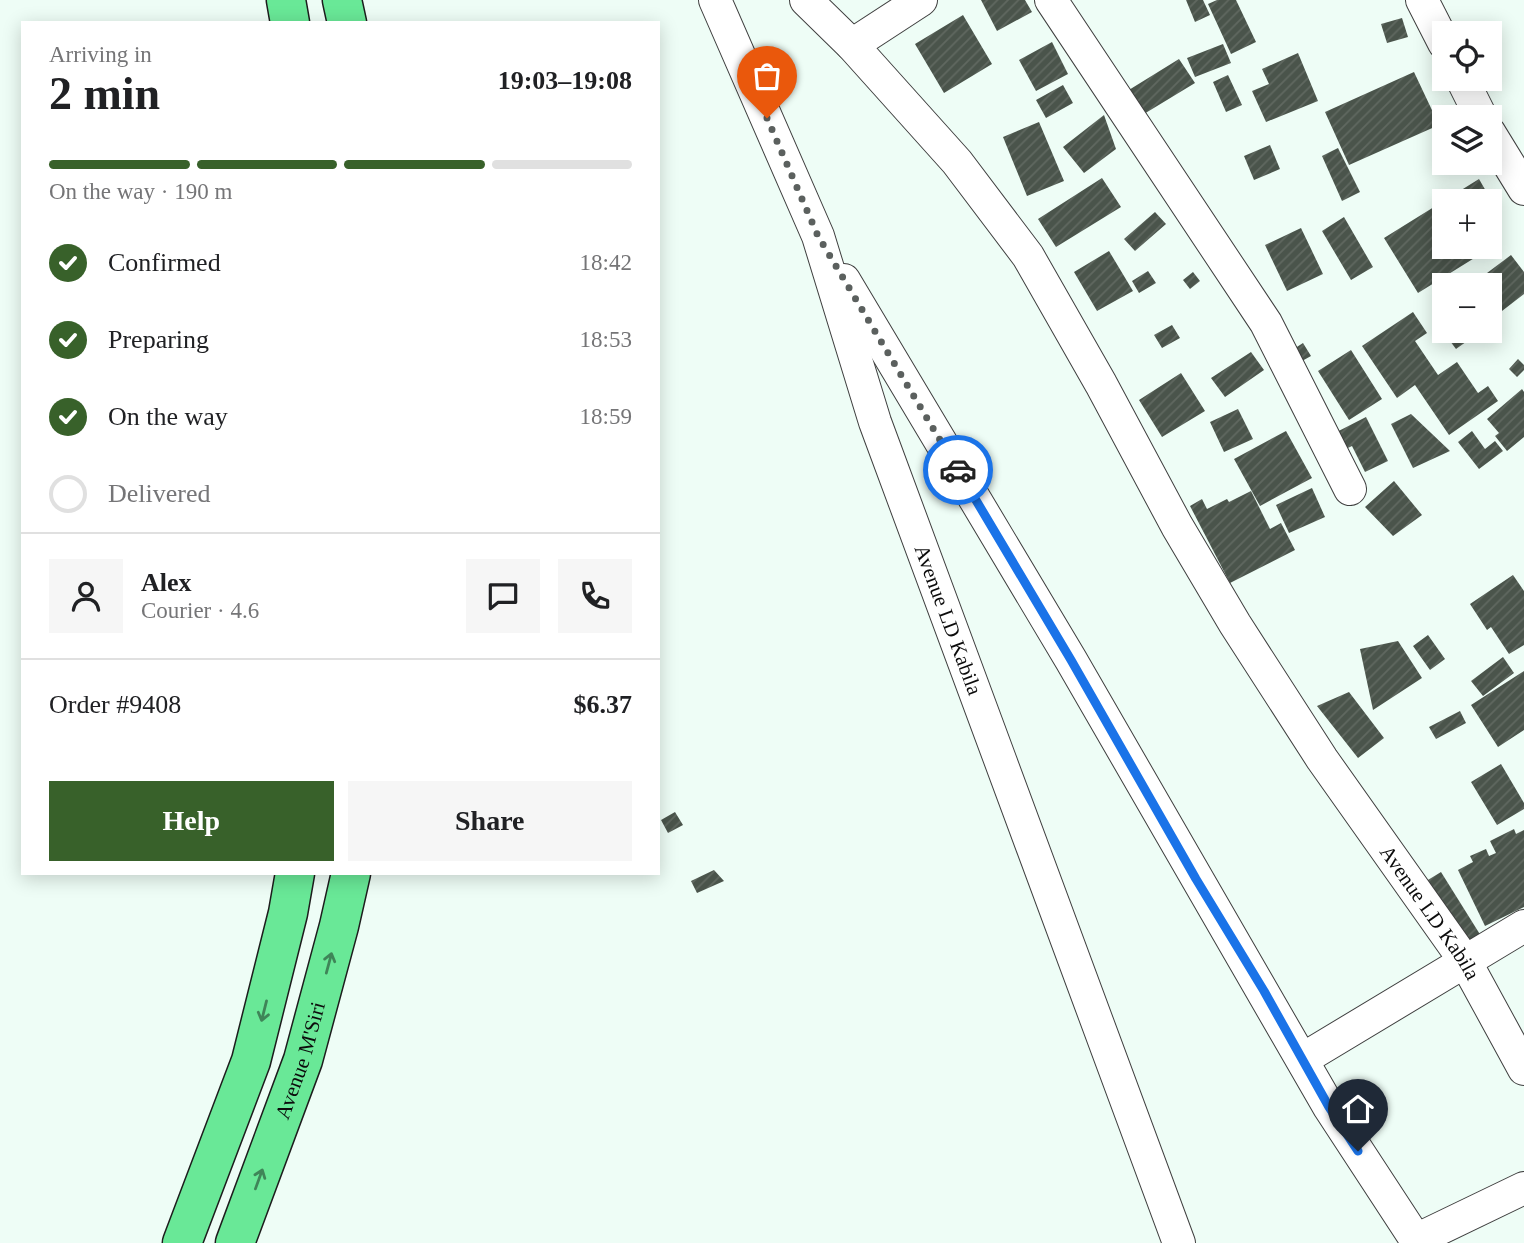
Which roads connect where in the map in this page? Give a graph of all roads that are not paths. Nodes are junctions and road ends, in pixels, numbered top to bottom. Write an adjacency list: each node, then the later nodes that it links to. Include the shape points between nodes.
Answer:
1 (286, 0): 8 (highway)
2 (342, 0): 9 (highway)
3 (715, 0): 14 (street, Avenue LD Kabila)
4 (806, 0): 11 (street, Avenue LD Kabila)
5 (921, 0): 11 (street)
6 (1051, 0): 15 (street, via 1266,323)
7 (1422, 0): 10 (street)
8 (290, 21)
9 (347, 21)
10 (1433, 21)
11 (852, 45): 19 (street, Avenue LD Kabila, via 957,162 1028,256 1235,624 1322,759)
12 (1502, 153): 13 (street)
13 (1524, 189)
14 (818, 236): 20 (street); 26 (street, Avenue LD Kabila, via 875,422)
15 (1350, 489)
16 (295, 875): 24 (highway, one-way to 24, via 251,1061)
17 (351, 875): 25 (highway, Avenue M'Siri, one-way to 17, via 303,1060)
18 (1524, 926): 19 (street)
19 (1465, 961): 20 (street); 21 (street, Avenue LD Kabila)
20 (1303, 1059): 23 (street)
21 (1524, 1069)
22 (1524, 1188): 23 (street)
23 (1417, 1242)
24 (182, 1243)
25 (235, 1243)
26 (1180, 1243)

